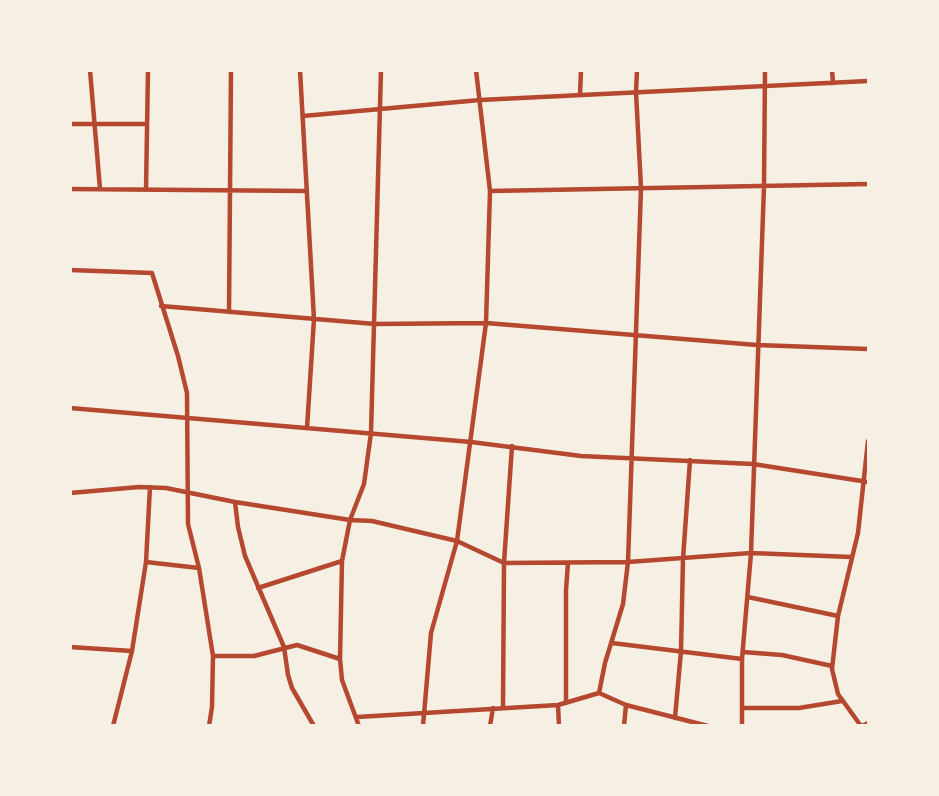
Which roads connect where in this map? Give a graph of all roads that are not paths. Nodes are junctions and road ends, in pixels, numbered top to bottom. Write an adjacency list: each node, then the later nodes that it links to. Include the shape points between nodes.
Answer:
1 (90, 70): 20 (street)
2 (148, 70): 21 (street)
3 (231, 70): 28 (street)
4 (300, 70): 18 (street)
5 (381, 70): 17 (street)
6 (476, 70): 16 (street)
7 (581, 70): 15 (street)
8 (637, 70): 14 (street)
9 (765, 70): 13 (street)
10 (832, 70): 12 (street)
11 (868, 81): 12 (street)
12 (833, 83): 13 (street)
13 (765, 86): 14 (street); 23 (street)
14 (636, 92): 15 (street); 24 (street)
15 (580, 95): 16 (street)
16 (480, 100): 17 (street); 30 (street)
17 (381, 107): 18 (street); 36 (street)
18 (303, 116): 29 (street)
19 (70, 124): 20 (street)
20 (94, 124): 21 (street); 26 (street)
21 (147, 124): 27 (street)
22 (868, 184): 23 (street)
23 (764, 186): 24 (street); 38 (street)
24 (641, 188): 30 (street); 37 (street)
25 (70, 189): 26 (street)
26 (99, 189): 27 (street)
27 (146, 190): 28 (street)
28 (231, 191): 29 (street); 33 (street)
29 (307, 191): 34 (street)
30 (490, 191): 35 (street)
31 (70, 270): 32 (street, via 152,273)
32 (161, 306): 33 (street); 41 (street, via 187,393)
33 (229, 312): 34 (street)
34 (314, 319): 36 (street); 42 (street)
35 (486, 323): 36 (street); 37 (street); 45 (street)
36 (375, 324): 43 (street)
37 (635, 335): 38 (street); 47 (street)
38 (757, 345): 39 (street); 49 (street)
39 (868, 349)
40 (70, 408): 41 (street)
41 (188, 418): 42 (street); 52 (street)
42 (307, 428): 43 (street)
43 (371, 433): 45 (street); 55 (street, via 364,484)
44 (868, 441): 50 (street)
45 (471, 442): 46 (street); 56 (street)
46 (512, 446): 47 (street, via 562,454); 63 (street)
47 (630, 457): 48 (street); 62 (street)
48 (690, 460): 49 (street); 59 (street)
49 (753, 464): 50 (street); 57 (street)
50 (866, 481): 58 (street)
51 (150, 487): 52 (street); 53 (street); 61 (street)
52 (188, 491): 54 (street); 65 (street, via 188,524)
53 (70, 493)
54 (235, 502): 55 (street); 66 (street, via 245,556)
55 (350, 520): 56 (street, via 372,521); 60 (street)
56 (458, 541): 63 (street); 87 (street, via 431,633)
57 (750, 553): 58 (street); 59 (street); 67 (street)
58 (851, 557): 68 (street)
59 (683, 559): 62 (street); 73 (street)
60 (342, 561): 66 (street); 76 (street)
61 (146, 562): 65 (street); 72 (street)
62 (628, 562): 64 (street); 69 (street, via 623,604)
63 (504, 563): 64 (street); 84 (street)
64 (568, 563): 81 (street)
65 (199, 568): 75 (street)
66 (258, 588): 71 (street)
67 (748, 597): 68 (street); 74 (street)
68 (838, 616): 78 (street)
69 (612, 643): 73 (street); 79 (street)
70 (70, 647): 72 (street)
71 (284, 647): 75 (street, via 254,656); 76 (street, via 304,647); 93 (street, via 292,688)
72 (132, 651): 91 (street)
73 (681, 651): 77 (street); 89 (street)
74 (743, 652): 77 (street); 78 (street, via 782,655)
75 (213, 656): 92 (street)
76 (340, 658): 88 (street, via 344,690)
77 (742, 659): 86 (street)
78 (832, 666): 80 (street, via 834,684)
79 (599, 693): 81 (street); 83 (street)
80 (842, 701): 86 (street, via 799,708); 101 (street)
81 (566, 703): 82 (street)
82 (558, 705): 84 (street); 97 (street)
83 (626, 705): 89 (street); 98 (street)
84 (503, 707): 85 (street)
85 (493, 708): 87 (street); 96 (street)
86 (742, 708): 100 (street)
87 (424, 712): 88 (street); 95 (street)
88 (357, 717): 94 (street)
89 (675, 718): 99 (street)
90 (868, 723): 101 (street)
91 (113, 726)
92 (209, 726)
93 (314, 726)
94 (359, 726)
95 (423, 726)
96 (490, 726)
97 (559, 726)
98 (624, 726)
99 (708, 726)
100 (742, 726)
101 (862, 726)

